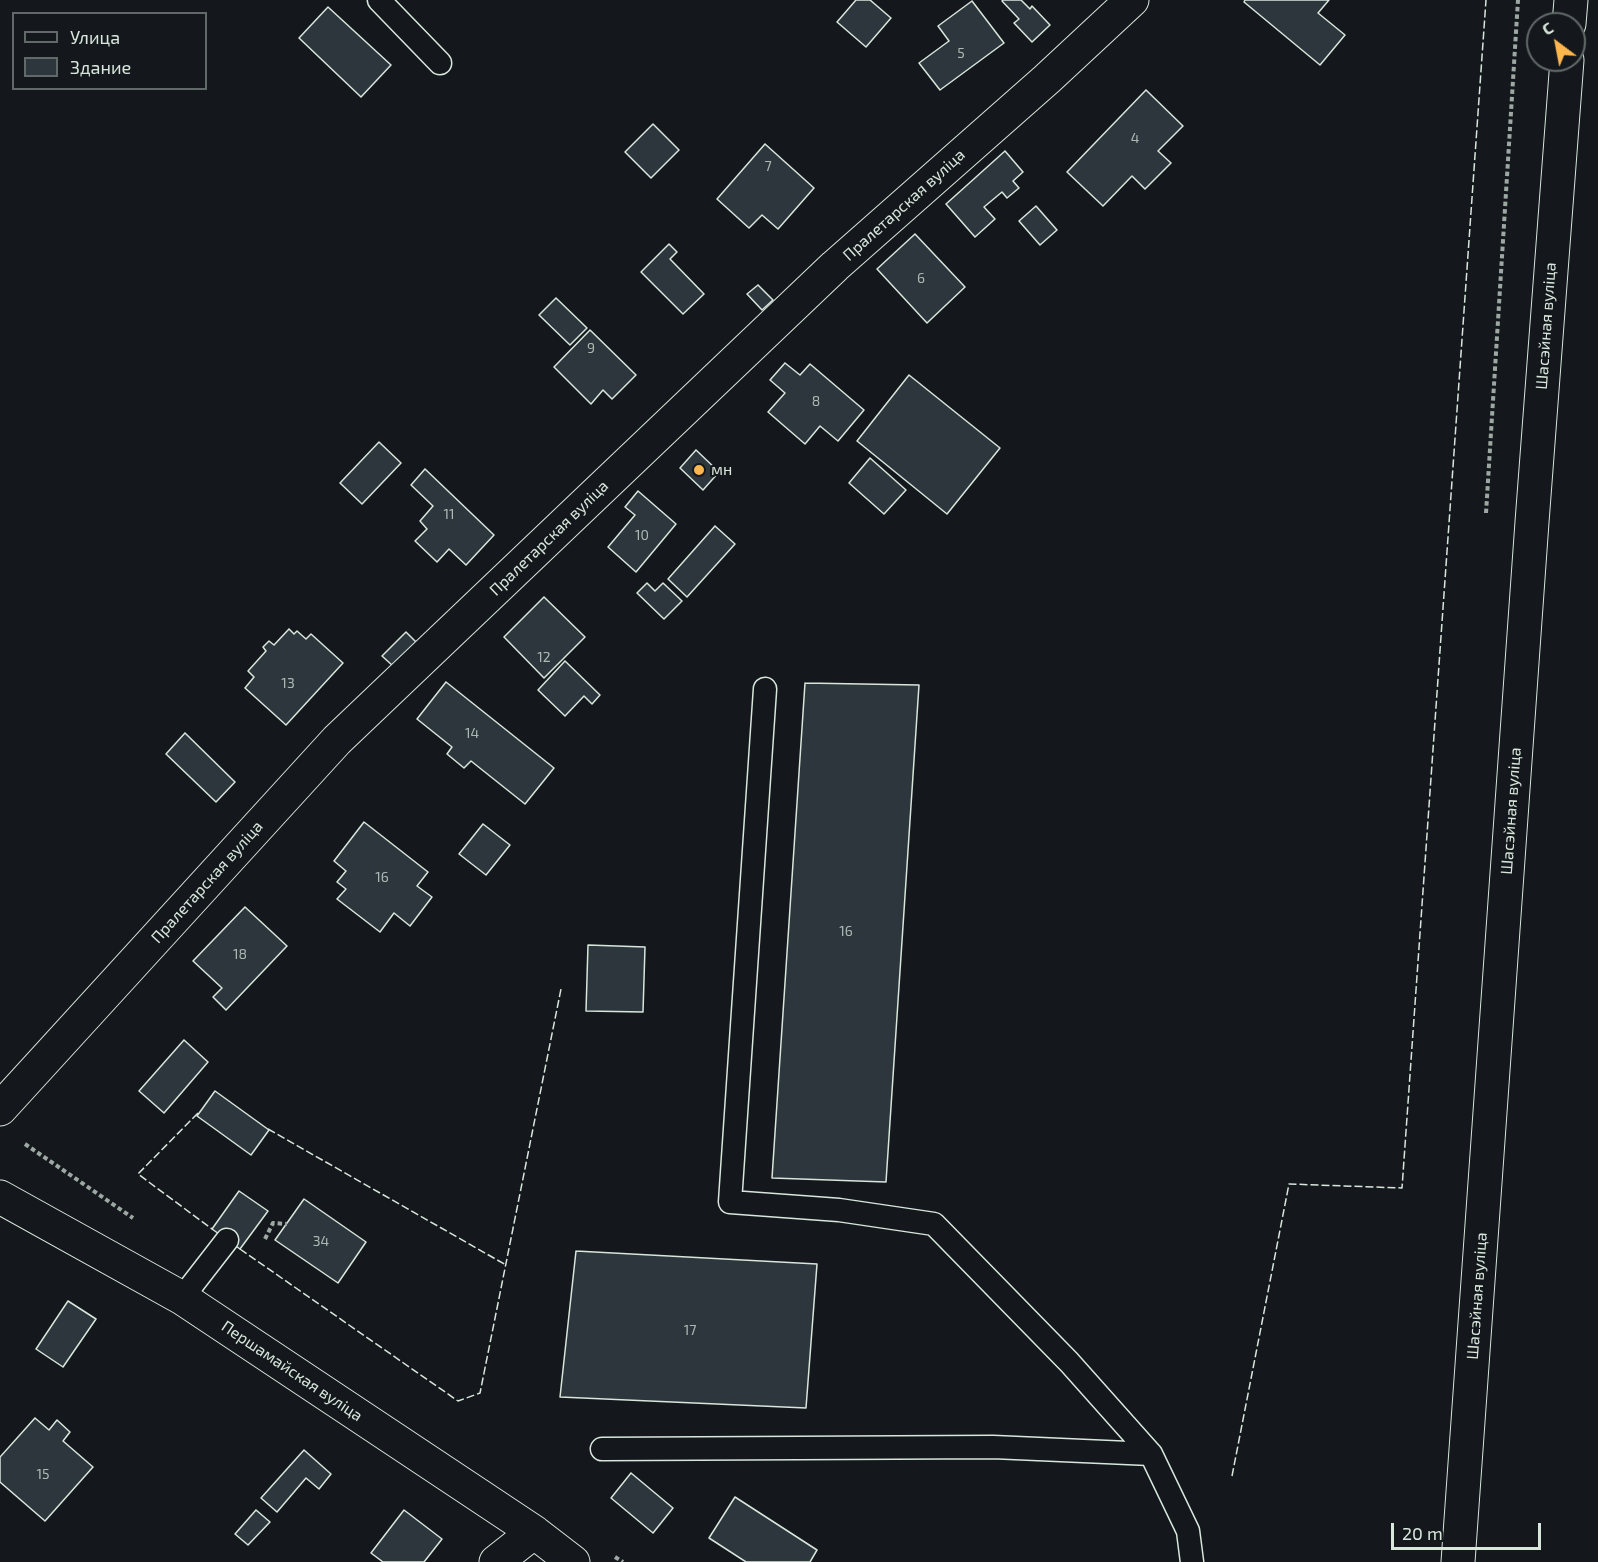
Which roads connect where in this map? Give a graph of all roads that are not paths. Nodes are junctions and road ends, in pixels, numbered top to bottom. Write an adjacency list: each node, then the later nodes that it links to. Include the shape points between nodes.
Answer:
1 (379, 0): 3 (lane)
2 (1132, 0): 6 (street, Пралетарская вуліца, via 835,266 337,740)
3 (440, 63)
4 (1566, 72): 16 (street, Шасэйная вуліца)
5 (765, 689): 11 (lane, via 730,1202 839,1210 934,1224 1069,1362)
6 (0, 1109)
7 (0, 1197): 9 (street, Першамайская вуліца)
8 (227, 1240): 9 (lane)
9 (182, 1298): 12 (street, Першамайская вуліца)
10 (602, 1449): 11 (lane, via 993,1447)
11 (1151, 1454): 15 (lane, via 1188,1531)
12 (534, 1532): 13 (street); 14 (street, Першамайская вуліца)
13 (496, 1562)
14 (573, 1562)
15 (1192, 1562)
16 (1458, 1562)

